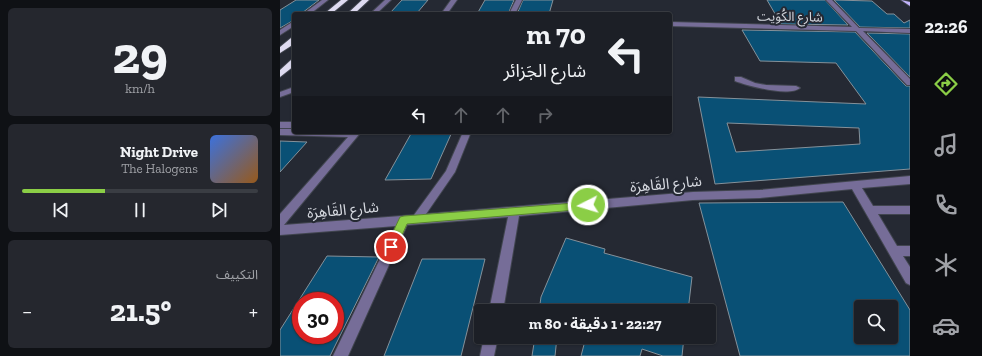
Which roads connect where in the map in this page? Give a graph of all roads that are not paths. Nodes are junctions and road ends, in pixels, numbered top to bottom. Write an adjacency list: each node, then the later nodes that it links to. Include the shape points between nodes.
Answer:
1 (325, 0): 10 (street)
2 (345, 0): 11 (highway)
3 (366, 0): 12 (highway)
4 (388, 0): 13 (street)
5 (454, 0): 14 (street)
6 (519, 0): 15 (street)
7 (829, 0): 18 (street)
8 (904, 0): 9 (main road)
9 (910, 4)
10 (309, 12)
11 (330, 12)
12 (352, 12)
13 (375, 12)
14 (445, 12)
15 (513, 12)
16 (292, 24): 20 (street)
17 (672, 24): 18 (street, شارع الكُوَيت)
18 (856, 28): 19 (street, شارع الكُوَيت); 26 (street)
19 (910, 31)
20 (280, 33)
21 (292, 42): 22 (highway)
22 (280, 51)
23 (292, 64): 24 (highway)
24 (280, 74)
25 (738, 79): 27 (street, via 751,86 770,89)
26 (910, 83)
27 (796, 88)
28 (292, 90): 29 (street)
29 (280, 94)
30 (280, 125): 31 (street)
31 (292, 125)
32 (280, 132): 33 (street)
33 (292, 132)
34 (356, 134): 43 (street)
35 (467, 134): 41 (street, via 450,172)
36 (910, 180): 37 (street, شارع القَاهِرَة)
37 (855, 185): 38 (street); 40 (street, شارع القَاهِرَة)
38 (869, 210): 39 (street); 45 (street)
39 (910, 210)
40 (514, 212): 41 (street, شارع القَاهِرَة); 48 (street)
41 (417, 219): 42 (street, شارع القَاهِرَة)
42 (404, 220): 44 (street, شارع القَاهِرَة); 50 (street)
43 (280, 222)
44 (280, 230)
45 (893, 251): 46 (street); 47 (street)
46 (910, 251)
47 (910, 279)
48 (497, 304)
49 (490, 344): 51 (street)
50 (340, 356)
51 (487, 356)

